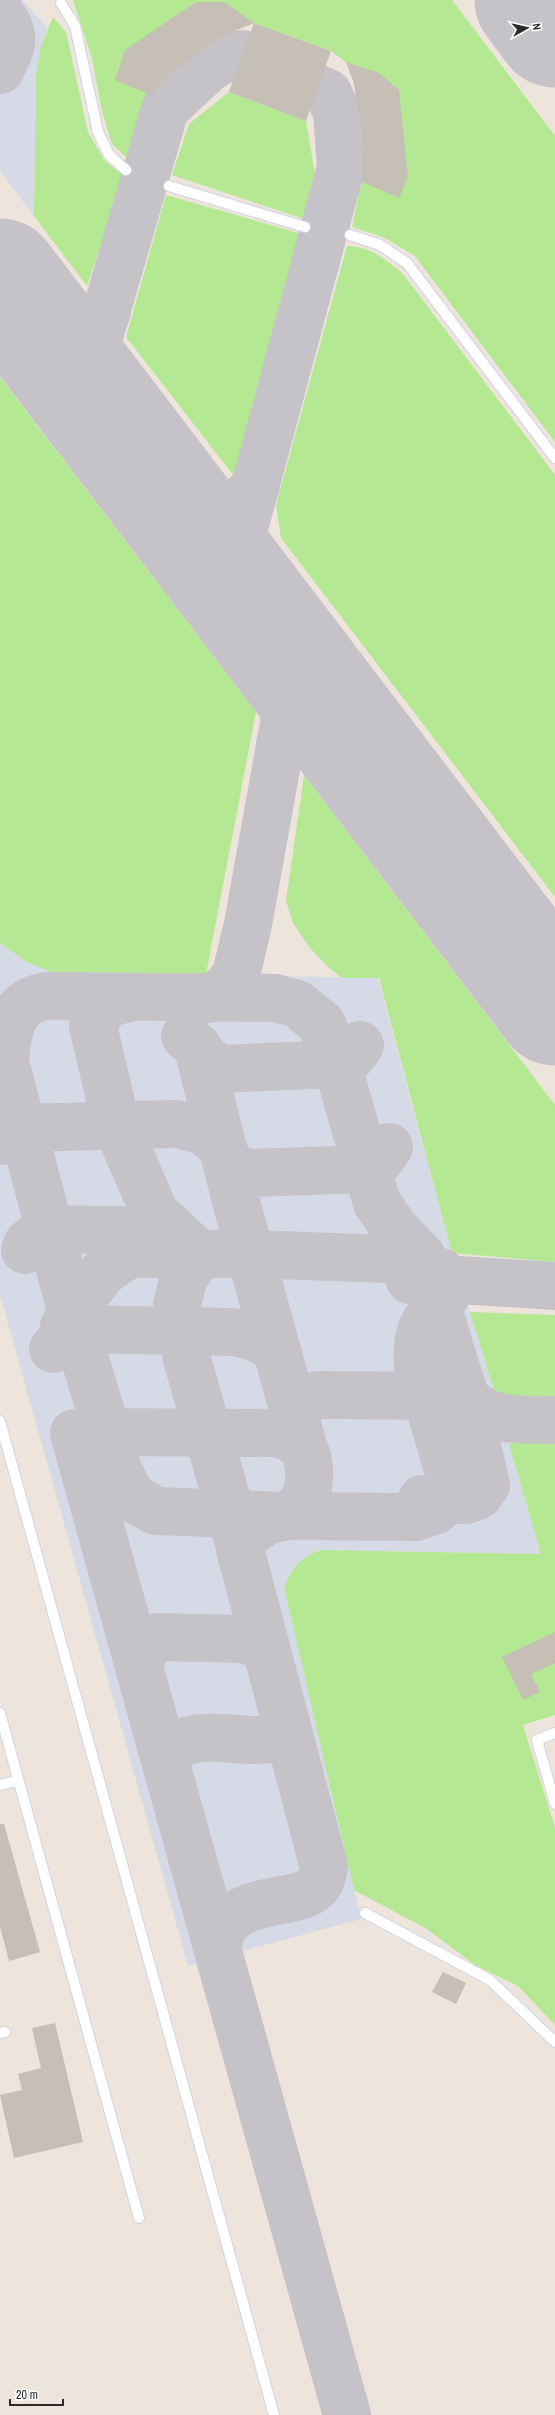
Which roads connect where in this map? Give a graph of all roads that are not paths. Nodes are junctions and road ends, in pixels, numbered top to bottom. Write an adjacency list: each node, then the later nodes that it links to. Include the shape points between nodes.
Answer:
1 (61, 3): 2 (lane, via 75,26 98,132 109,155)
2 (126, 170)
3 (169, 186): 4 (lane)
4 (305, 227)
5 (350, 235): 6 (lane, via 380,245 407,263)
6 (555, 458)
7 (0, 1421): 16 (lane)
8 (0, 1713): 10 (lane)
9 (555, 1733): 12 (lane, via 537,1740)
10 (17, 1780): 11 (lane); 15 (lane, via 85,2016)
11 (0, 1785)
12 (555, 1804)
13 (365, 1913): 14 (lane, via 490,1980)
14 (555, 2042)
15 (139, 2218)
16 (274, 2415)

